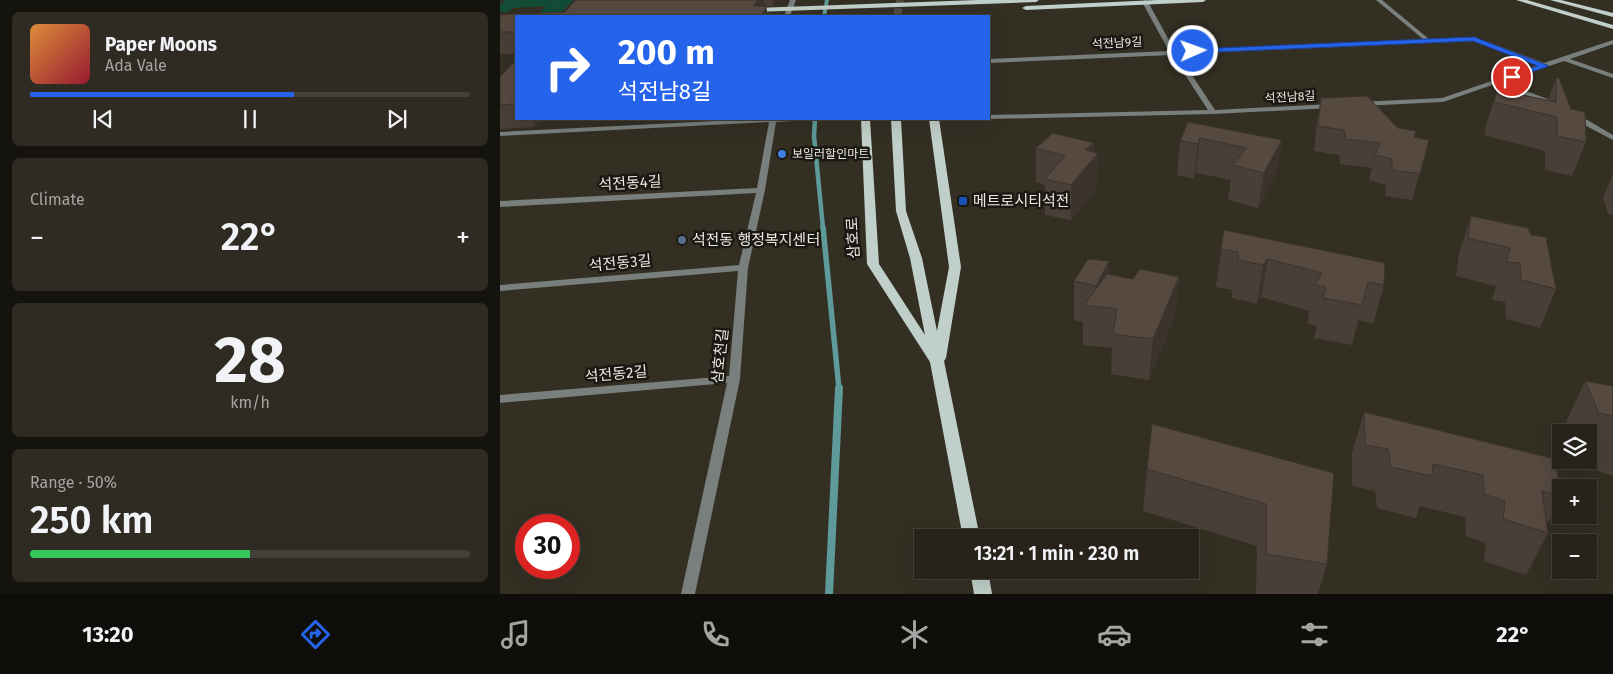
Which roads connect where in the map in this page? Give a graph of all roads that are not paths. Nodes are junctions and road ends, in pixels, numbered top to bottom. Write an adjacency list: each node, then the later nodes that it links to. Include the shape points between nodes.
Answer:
1 (794, 0): 12 (street)
2 (1036, 0): 8 (main road)
3 (1203, 0): 7 (main road)
4 (1379, 0): 16 (street)
5 (1519, 0): 15 (main road)
6 (1553, 0): 14 (main road)
7 (1145, 2): 8 (main road); 18 (street)
8 (918, 6): 9 (main road)
9 (869, 7): 10 (main road)
10 (857, 10): 12 (main road); 13 (main road)
11 (741, 11): 12 (main road)
12 (791, 11)
13 (824, 15)
14 (1613, 15)
15 (1613, 27)
16 (1427, 40): 18 (street, 석전남9길); 21 (street, 석전남9길, via 1474,39)
17 (1613, 42): 19 (street)
18 (1173, 52): 20 (street, 석전남9길); 27 (street)
19 (1565, 59): 21 (street); 22 (street)
20 (990, 61)
21 (1545, 66): 23 (street)
22 (1613, 76)
23 (1495, 82): 24 (street, via 1443,100); 26 (street)
24 (1357, 105)
25 (1338, 106): 27 (street, 석전남8길)
26 (1557, 107)
27 (1213, 112): 29 (street, 석전남8길)
28 (1566, 112): 36 (street)
29 (990, 116)
30 (758, 120): 35 (street)
31 (776, 120): 37 (street, 삼호천길)
32 (865, 120): 41 (main road, 삼호로, via 873,264)
33 (896, 120): 41 (main road, 삼호로, via 901,210 916,258)
34 (934, 120): 41 (main road, 삼호로, via 955,267)
35 (500, 134)
36 (1613, 138)
37 (761, 190): 38 (street, 석전동4길); 39 (street, 삼호천길)
38 (500, 204)
39 (743, 268): 40 (street, 석전동3길); 42 (street, 삼호천길)
40 (500, 288)
41 (938, 365): 44 (main road, 삼호로)
42 (734, 379): 43 (street, 석전동2길); 46 (street, 삼호천길)
43 (500, 399)
44 (970, 529)
45 (981, 579): 47 (main road)
46 (688, 594)
47 (984, 594)

